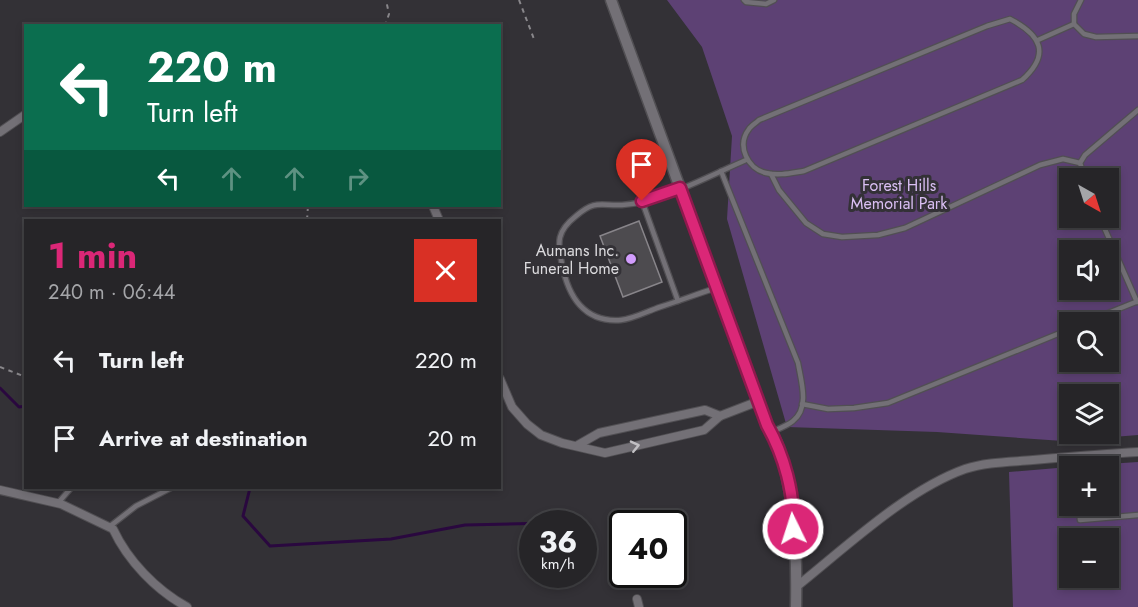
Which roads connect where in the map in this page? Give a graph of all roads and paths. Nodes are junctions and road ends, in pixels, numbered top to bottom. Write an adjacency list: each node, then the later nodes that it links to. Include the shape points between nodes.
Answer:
1 (386, 0): 7 (path, via 389,14)
2 (519, 0): 10 (path)
3 (611, 0): 20 (street)
4 (744, 0): 5 (lane, via 766,4)
5 (774, 0)
6 (1082, 0): 8 (lane, via 1074,14)
7 (386, 24)
8 (1074, 24): 9 (lane, via 1084,34 1096,37); 11 (lane)
9 (1138, 36)
10 (534, 39)
11 (1038, 40): 15 (lane, via 1010,19 987,26 759,120 747,130); 19 (lane, via 1035,69 1022,80 804,171)
12 (1138, 110): 16 (lane, via 1085,154)
13 (24, 115): 14 (street)
14 (0, 132)
15 (746, 160): 18 (lane); 19 (lane, via 755,170)
16 (1080, 164): 17 (lane); 19 (lane, via 1063,159 1040,165 905,228 878,235 842,237 823,234 806,223)
17 (1081, 168)
18 (721, 171): 20 (lane); 32 (lane, via 798,363 804,393)
19 (771, 174)
20 (680, 188): 21 (lane); 23 (street)
21 (642, 201): 24 (lane); 24 (lane, via 591,206 568,223 559,236 558,247 568,289 586,311 603,319 622,320)
22 (1105, 228): 25 (lane)
23 (716, 287): 24 (lane); 31 (street)
24 (678, 301)
25 (1138, 301): 26 (lane)
26 (1111, 312)
27 (1059, 333): 32 (lane, via 888,403 828,409)
28 (0, 367): 29 (path)
29 (24, 375)
30 (501, 381): 35 (street, via 513,407 527,424 541,435)
31 (759, 401): 33 (street); 34 (street)
32 (802, 404): 34 (lane, via 794,421)
33 (720, 416): 35 (street, via 705,410 600,433); 35 (street, one-way to 33, via 605,453 704,430)
34 (771, 432): 46 (street, via 790,491)
35 (579, 445)
36 (1138, 452): 37 (street)
37 (1087, 456)
38 (1059, 458): 46 (street, via 984,465 943,479 872,526)
39 (70, 489): 42 (lane)
40 (169, 489): 45 (lane, via 136,506)
41 (0, 490): 42 (street)
42 (58, 503): 45 (street)
43 (1138, 515): 44 (lane, via 1080,520)
44 (1080, 516)
45 (109, 527): 47 (street, via 150,579)
46 (796, 587): 48 (street)
47 (187, 607)
48 (796, 607)

